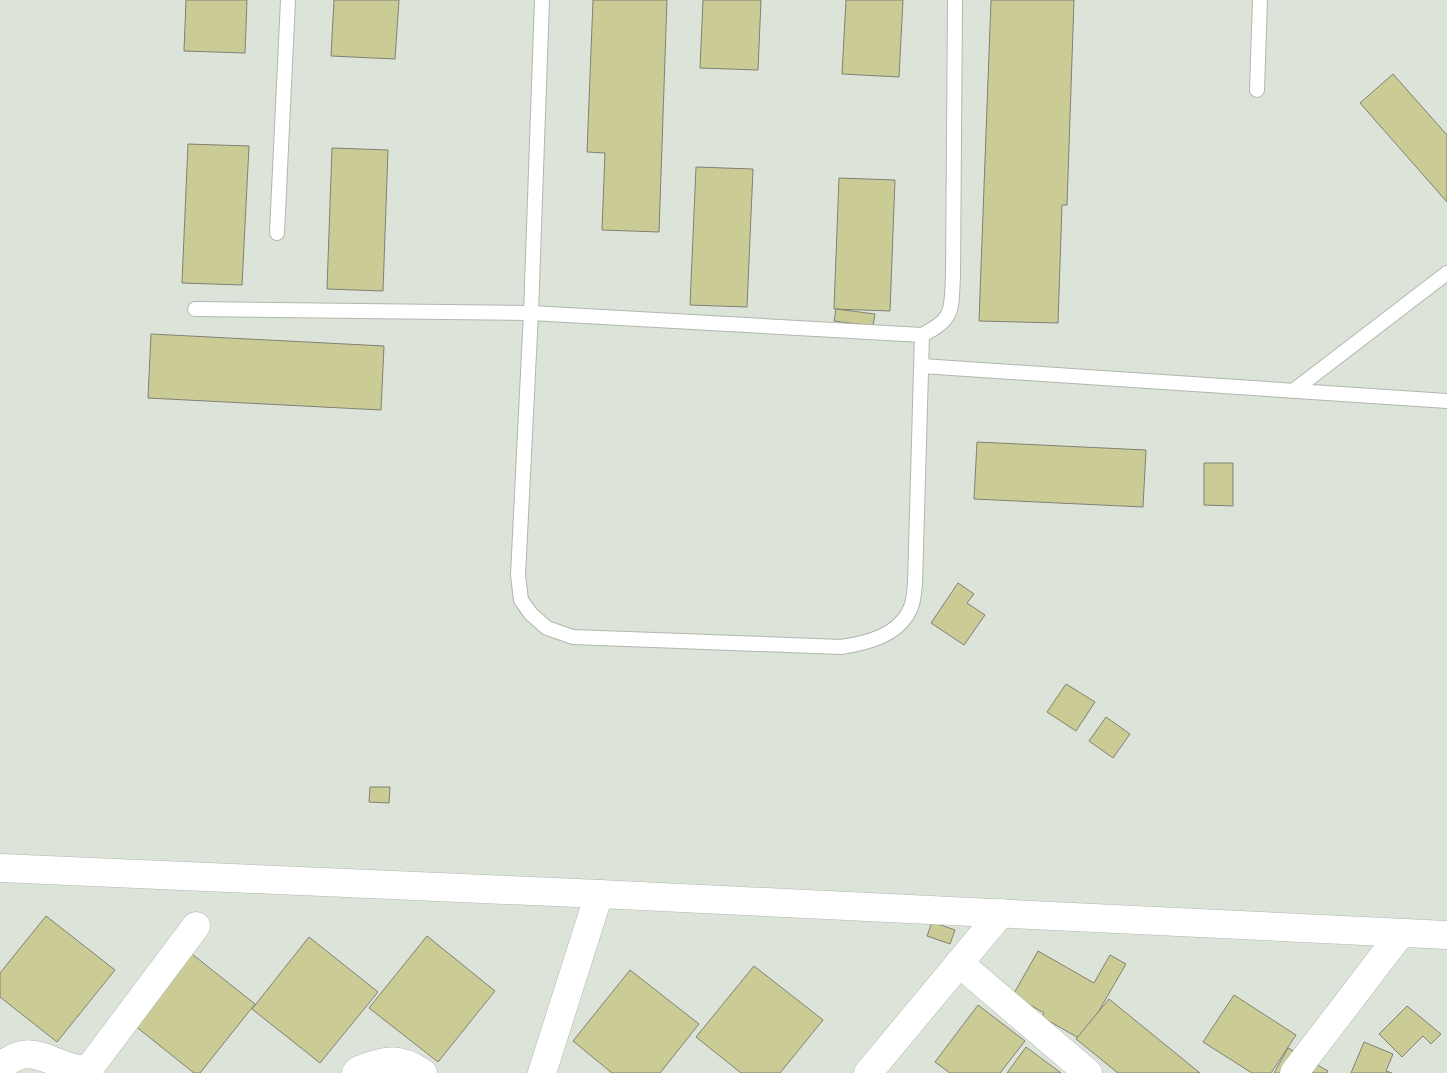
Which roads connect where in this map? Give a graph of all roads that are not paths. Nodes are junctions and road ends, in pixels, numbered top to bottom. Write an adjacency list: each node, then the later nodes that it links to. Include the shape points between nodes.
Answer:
1 (288, 0): 6 (lane)
2 (542, 0): 9 (lane)
3 (956, 0): 10 (lane, via 950,313 940,327)
4 (1260, 0): 5 (lane)
5 (1256, 90)
6 (277, 232)
7 (1447, 273): 12 (lane)
8 (194, 309): 9 (lane)
9 (531, 313): 10 (lane); 11 (lane, via 518,575 521,600 546,628 573,638 841,647 866,644 897,628 911,607 915,584)
10 (922, 335): 11 (lane)
11 (922, 366): 12 (lane)
12 (1293, 391): 13 (lane)
13 (1447, 401)
14 (0, 868): 15 (street)
15 (598, 894): 16 (street); 24 (street)
16 (1001, 913): 18 (street); 20 (street)
17 (196, 926): 21 (street, via 88,1070 74,1070 32,1053 20,1054)
18 (1401, 933): 19 (street); 27 (street)
19 (1447, 935)
20 (959, 963): 25 (street); 26 (street)
21 (0, 1067)
22 (356, 1073): 23 (street, via 384,1060 408,1063)
23 (422, 1073)
24 (542, 1073)
25 (868, 1073)
26 (1088, 1073)
27 (1294, 1073)

